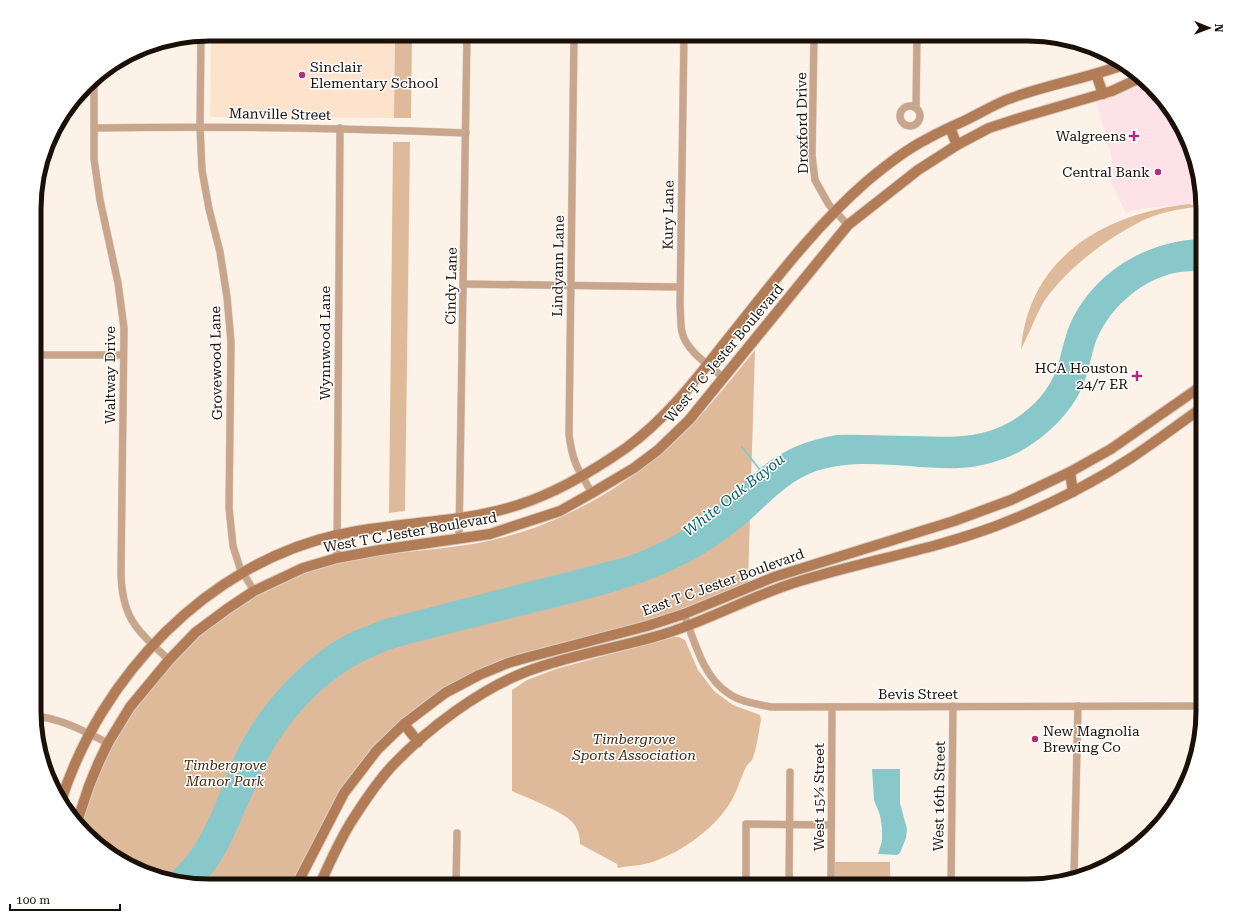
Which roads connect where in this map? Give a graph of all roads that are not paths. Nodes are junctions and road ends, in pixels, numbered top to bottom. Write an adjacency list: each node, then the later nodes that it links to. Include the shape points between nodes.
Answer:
1 (201, 41): 13 (street, Grovewood Lane)
2 (467, 41): 17 (street, Cindy Lane)
3 (574, 41): 22 (street, Lindyann Lane)
4 (684, 41): 23 (street, Kury Lane)
5 (814, 41): 19 (street, Droxford Drive, via 812,156 815,180)
6 (917, 41): 12 (street)
7 (1118, 67): 8 (main road, West T C Jester Boulevard)
8 (1096, 74): 11 (main road); 16 (main road, West T C Jester Boulevard, via 1006,100)
9 (1135, 80): 11 (main road, West T C Jester Boulevard)
10 (94, 86): 14 (street, Waltway Drive)
11 (1103, 94): 18 (main road, West T C Jester Boulevard, via 989,128)
12 (916, 108)
13 (200, 126): 14 (street, Manville Street); 15 (street, Manville Street); 41 (street, Grovewood Lane, via 202,170 227,297 231,342 229,508 233,546)
14 (94, 128): 25 (street, Waltway Drive, via 94,159 100,200 118,283 124,328)
15 (340, 128): 17 (street, Manville Street); 36 (street, Wynnwood Lane)
16 (950, 128): 18 (main road); 19 (main road, West T C Jester Boulevard, via 924,140 895,159)
17 (466, 132): 21 (street, Cindy Lane)
18 (957, 146): 20 (main road, West T C Jester Boulevard, via 918,170)
19 (835, 211): 20 (street, Droxford Drive); 26 (main road, West T C Jester Boulevard, via 803,246)
20 (848, 225): 27 (main road, West T C Jester Boulevard)
21 (464, 284): 22 (street); 34 (street, Cindy Lane)
22 (571, 285): 23 (street); 31 (street, Lindyann Lane, via 569,434 574,462)
23 (680, 286): 26 (street, Kury Lane, via 682,333 691,348)
24 (41, 355): 25 (street)
25 (123, 356): 46 (street, Waltway Drive, via 122,594 134,625)
26 (708, 365): 27 (street, Kury Lane); 31 (main road, West T C Jester Boulevard, via 668,412 648,430 626,448)
27 (724, 378): 33 (main road, West T C Jester Boulevard, via 689,420 658,450)
28 (1196, 390): 30 (main road, East T C Jester Boulevard, via 1111,449)
29 (1196, 412): 32 (main road, East T C Jester Boulevard, via 1134,456)
30 (1070, 472): 32 (main road); 35 (main road, East T C Jester Boulevard, via 1011,500)
31 (582, 476): 33 (street, Lindyann Lane); 34 (main road, West T C Jester Boulevard, via 518,505)
32 (1073, 492): 37 (main road, East T C Jester Boulevard, via 1019,517)
33 (592, 493): 38 (main road, West T C Jester Boulevard, via 560,511 490,534)
34 (460, 517): 36 (main road, West T C Jester Boulevard); 38 (street, Cindy Lane)
35 (954, 520): 37 (main road); 40 (main road, East T C Jester Boulevard)
36 (336, 535): 39 (street, Wynnwood Lane); 41 (main road, West T C Jester Boulevard, via 274,556)
37 (960, 538): 42 (main road, East T C Jester Boulevard)
38 (460, 539): 39 (main road, West T C Jester Boulevard)
39 (337, 558): 43 (main road, West T C Jester Boulevard, via 303,568)
40 (820, 561): 42 (main road); 44 (main road, East T C Jester Boulevard)
41 (243, 573): 43 (street, Grovewood Lane); 46 (main road, West T C Jester Boulevard, via 184,614)
42 (823, 574): 45 (main road, East T C Jester Boulevard, via 796,582)
43 (254, 591): 47 (main road, West T C Jester Boulevard, via 196,632)
44 (684, 614): 45 (street, Bevis Street); 53 (main road, East T C Jester Boulevard, via 508,663 445,693)
45 (688, 626): 51 (street, Bevis Street, via 710,677 729,694 750,703 771,707); 55 (main road, East T C Jester Boulevard, via 526,672 489,690 456,711)
46 (153, 645): 47 (street, Waltway Drive); 54 (main road, West T C Jester Boulevard, via 128,673)
47 (168, 660): 56 (main road, West T C Jester Boulevard, via 130,708)
48 (953, 706): 49 (street, Bevis Street); 51 (street, Bevis Street); 70 (street, West 16th Street)
49 (1078, 706): 50 (street, Bevis Street); 63 (street)
50 (1196, 706)
51 (832, 707): 61 (street, West 15½ Street)
52 (41, 717): 54 (street, via 68,724)
53 (404, 724): 55 (main road); 64 (main road, East T C Jester Boulevard, via 377,750 344,792)
54 (88, 734): 56 (street); 58 (main road, West T C Jester Boulevard)
55 (418, 742): 65 (main road, East T C Jester Boulevard, via 391,767 361,807)
56 (108, 743): 59 (main road, West T C Jester Boulevard, via 89,786)
57 (790, 772): 60 (street)
58 (63, 795)
59 (79, 817)
60 (790, 824): 61 (street); 67 (street, via 746,824); 68 (street)
61 (831, 825): 69 (street, West 15½ Street)
62 (457, 833): 66 (street)
63 (1074, 872)
64 (300, 879)
65 (322, 879)
66 (456, 879)
67 (746, 879)
68 (789, 879)
69 (831, 879)
70 (951, 879)

